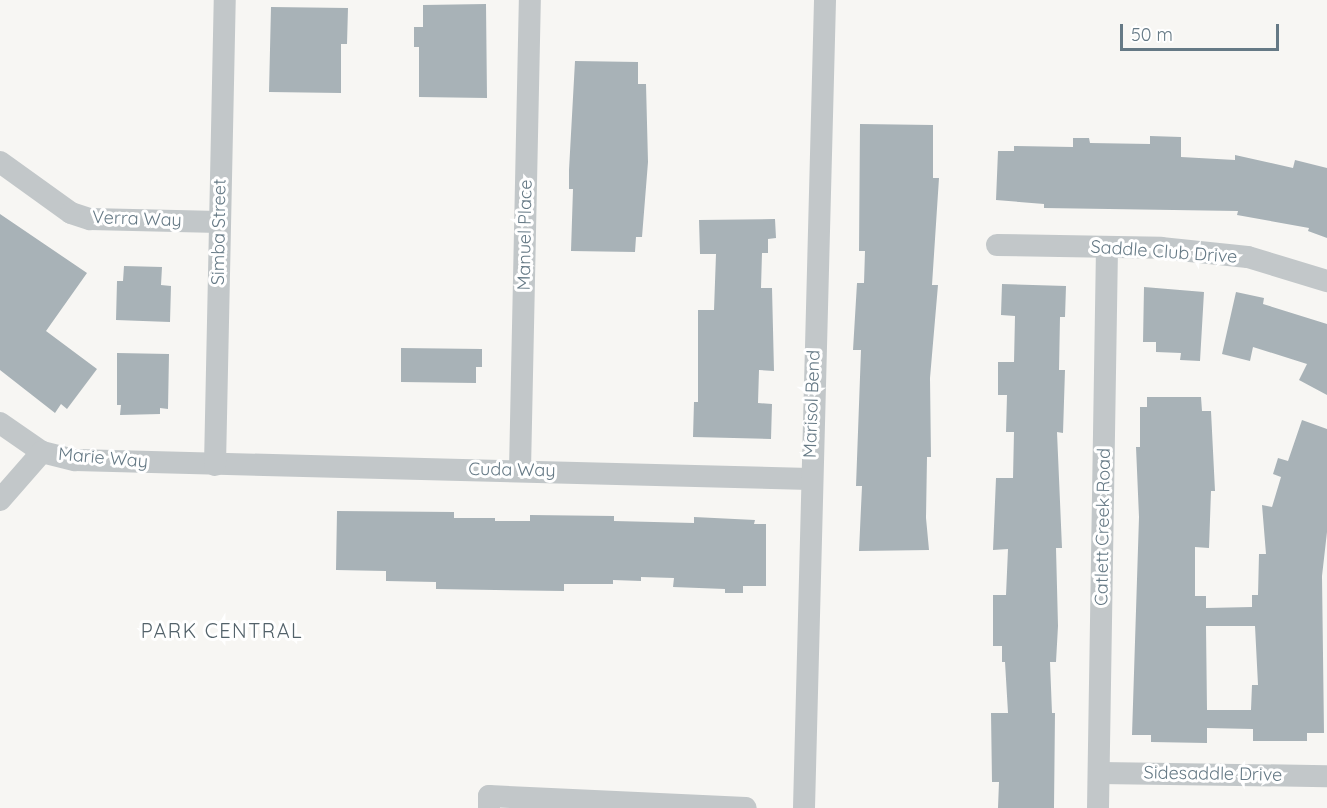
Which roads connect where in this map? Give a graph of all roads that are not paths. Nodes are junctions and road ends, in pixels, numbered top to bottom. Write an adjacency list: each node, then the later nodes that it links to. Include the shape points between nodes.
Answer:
1 (225, 0): 5 (street, Simba Street)
2 (530, 0): 12 (street, Manuel Place)
3 (825, 0): 13 (street, Marisol Bend)
4 (0, 162): 5 (street, Verra Way, via 71,213 90,219)
5 (219, 222): 11 (street, Simba Street)
6 (998, 245): 7 (street, Saddle Club Drive)
7 (1107, 247): 8 (street, Saddle Club Drive, via 1248,257); 15 (street, Catlett Creek Road)
8 (1327, 281)
9 (0, 423): 10 (street, Marie Way)
10 (42, 452): 11 (street, Marie Way, via 75,460); 14 (street)
11 (215, 465): 12 (street, Cuda Way)
12 (520, 470): 13 (street, Cuda Way)
13 (810, 479): 19 (street, Marisol Bend)
14 (0, 500)
15 (1100, 772): 16 (street, Sidesaddle Drive); 20 (street, Catlett Creek Road)
16 (1327, 776)
17 (489, 808): 18 (street, via 489,796)
18 (746, 808)
19 (804, 808)
20 (1098, 808)

